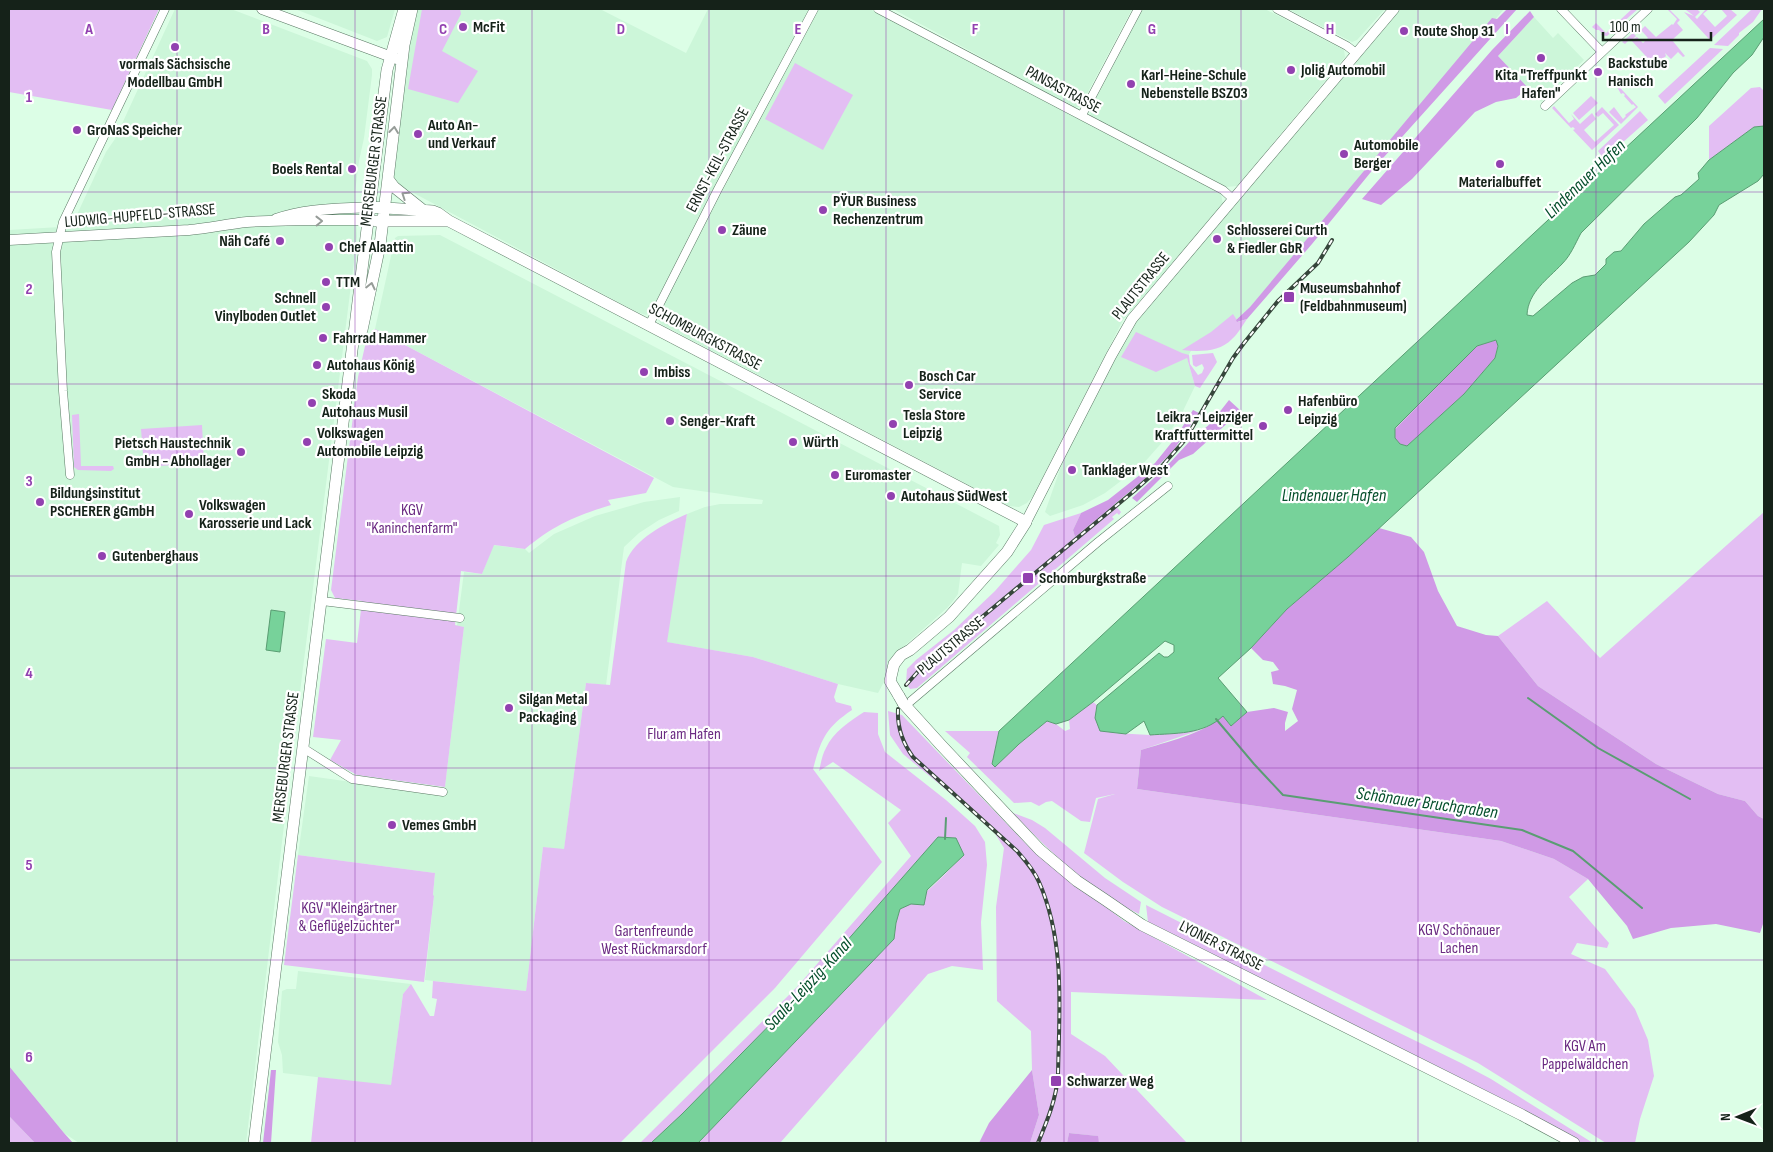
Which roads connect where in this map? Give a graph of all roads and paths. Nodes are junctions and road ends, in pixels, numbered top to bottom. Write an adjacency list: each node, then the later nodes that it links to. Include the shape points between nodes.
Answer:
1 (165, 9): 26 (street)
2 (262, 9): 14 (main road)
3 (404, 9): 14 (main road, MERSEBURGER STRASSE)
4 (412, 9): 14 (main road, MERSEBURGER STRASSE)
5 (814, 9): 28 (street, ERNST-KEIL-STRASSE)
6 (878, 9): 16 (street, PANSASTRASSE)
7 (1138, 9): 16 (street)
8 (1277, 9): 13 (street)
9 (1394, 9): 13 (main road, PLAUTSTRASSE)
10 (1561, 9): 12 (street)
11 (1648, 9): 12 (street)
12 (1602, 52): 15 (street)
13 (1356, 53): 18 (main road, PLAUTSTRASSE)
14 (397, 59): 17 (main road, MERSEBURGER STRASSE, one-way to 14); 19 (main road, MERSEBURGER STRASSE, via 388,70)
15 (1545, 106)
16 (1082, 115): 18 (street, PANSASTRASSE, via 1222,190)
17 (388, 179): 20 (main road, MERSEBURGER STRASSE); 21 (main road, one-way to 17)
18 (1233, 199): 32 (main road, PLAUTSTRASSE, via 1124,331)
19 (370, 207): 20 (main road, SCHOMBURGKSTRASSE); 22 (main road, LUDWIG-HUPFELD-STRASSE, via 303,211); 23 (main road, MERSEBURGER STRASSE)
20 (384, 208): 21 (main road, SCHOMBURGKSTRASSE); 25 (main road, MERSEBURGER STRASSE)
21 (424, 211): 24 (main road, SCHOMBURGKSTRASSE, via 438,213)
22 (273, 220): 23 (main road, LUDWIG-HUPFELD-STRASSE, one-way to 23); 26 (main road, LUDWIG-HUPFELD-STRASSE, via 189,230)
23 (368, 220): 25 (main road, SCHOMBURGKSTRASSE); 29 (main road, MERSEBURGER STRASSE)
24 (449, 221): 25 (main road, SCHOMBURGKSTRASSE); 28 (main road, SCHOMBURGKSTRASSE)
25 (383, 222): 29 (main road, MERSEBURGER STRASSE, one-way to 25)
26 (58, 238): 27 (main road, LUDWIG-HUPFELD-STRASSE); 30 (street, via 56,270)
27 (9, 240)
28 (648, 325): 32 (main road, SCHOMBURGKSTRASSE)
29 (350, 375): 33 (main road, MERSEBURGER STRASSE)
30 (70, 475)
31 (1168, 486): 35 (street, PLAUTSTRASSE)
32 (1026, 522): 35 (main road, PLAUTSTRASSE, via 1011,548 950,616 900,655 890,681)
33 (322, 601): 34 (street); 36 (main road, MERSEBURGER STRASSE)
34 (460, 618)
35 (901, 699): 39 (main road, LYONER STRASSE, via 1040,850 1077,881 1142,925)
36 (303, 748): 37 (street, via 352,779); 38 (main road, MERSEBURGER STRASSE)
37 (443, 792)
38 (254, 1143)
39 (1574, 1143)

